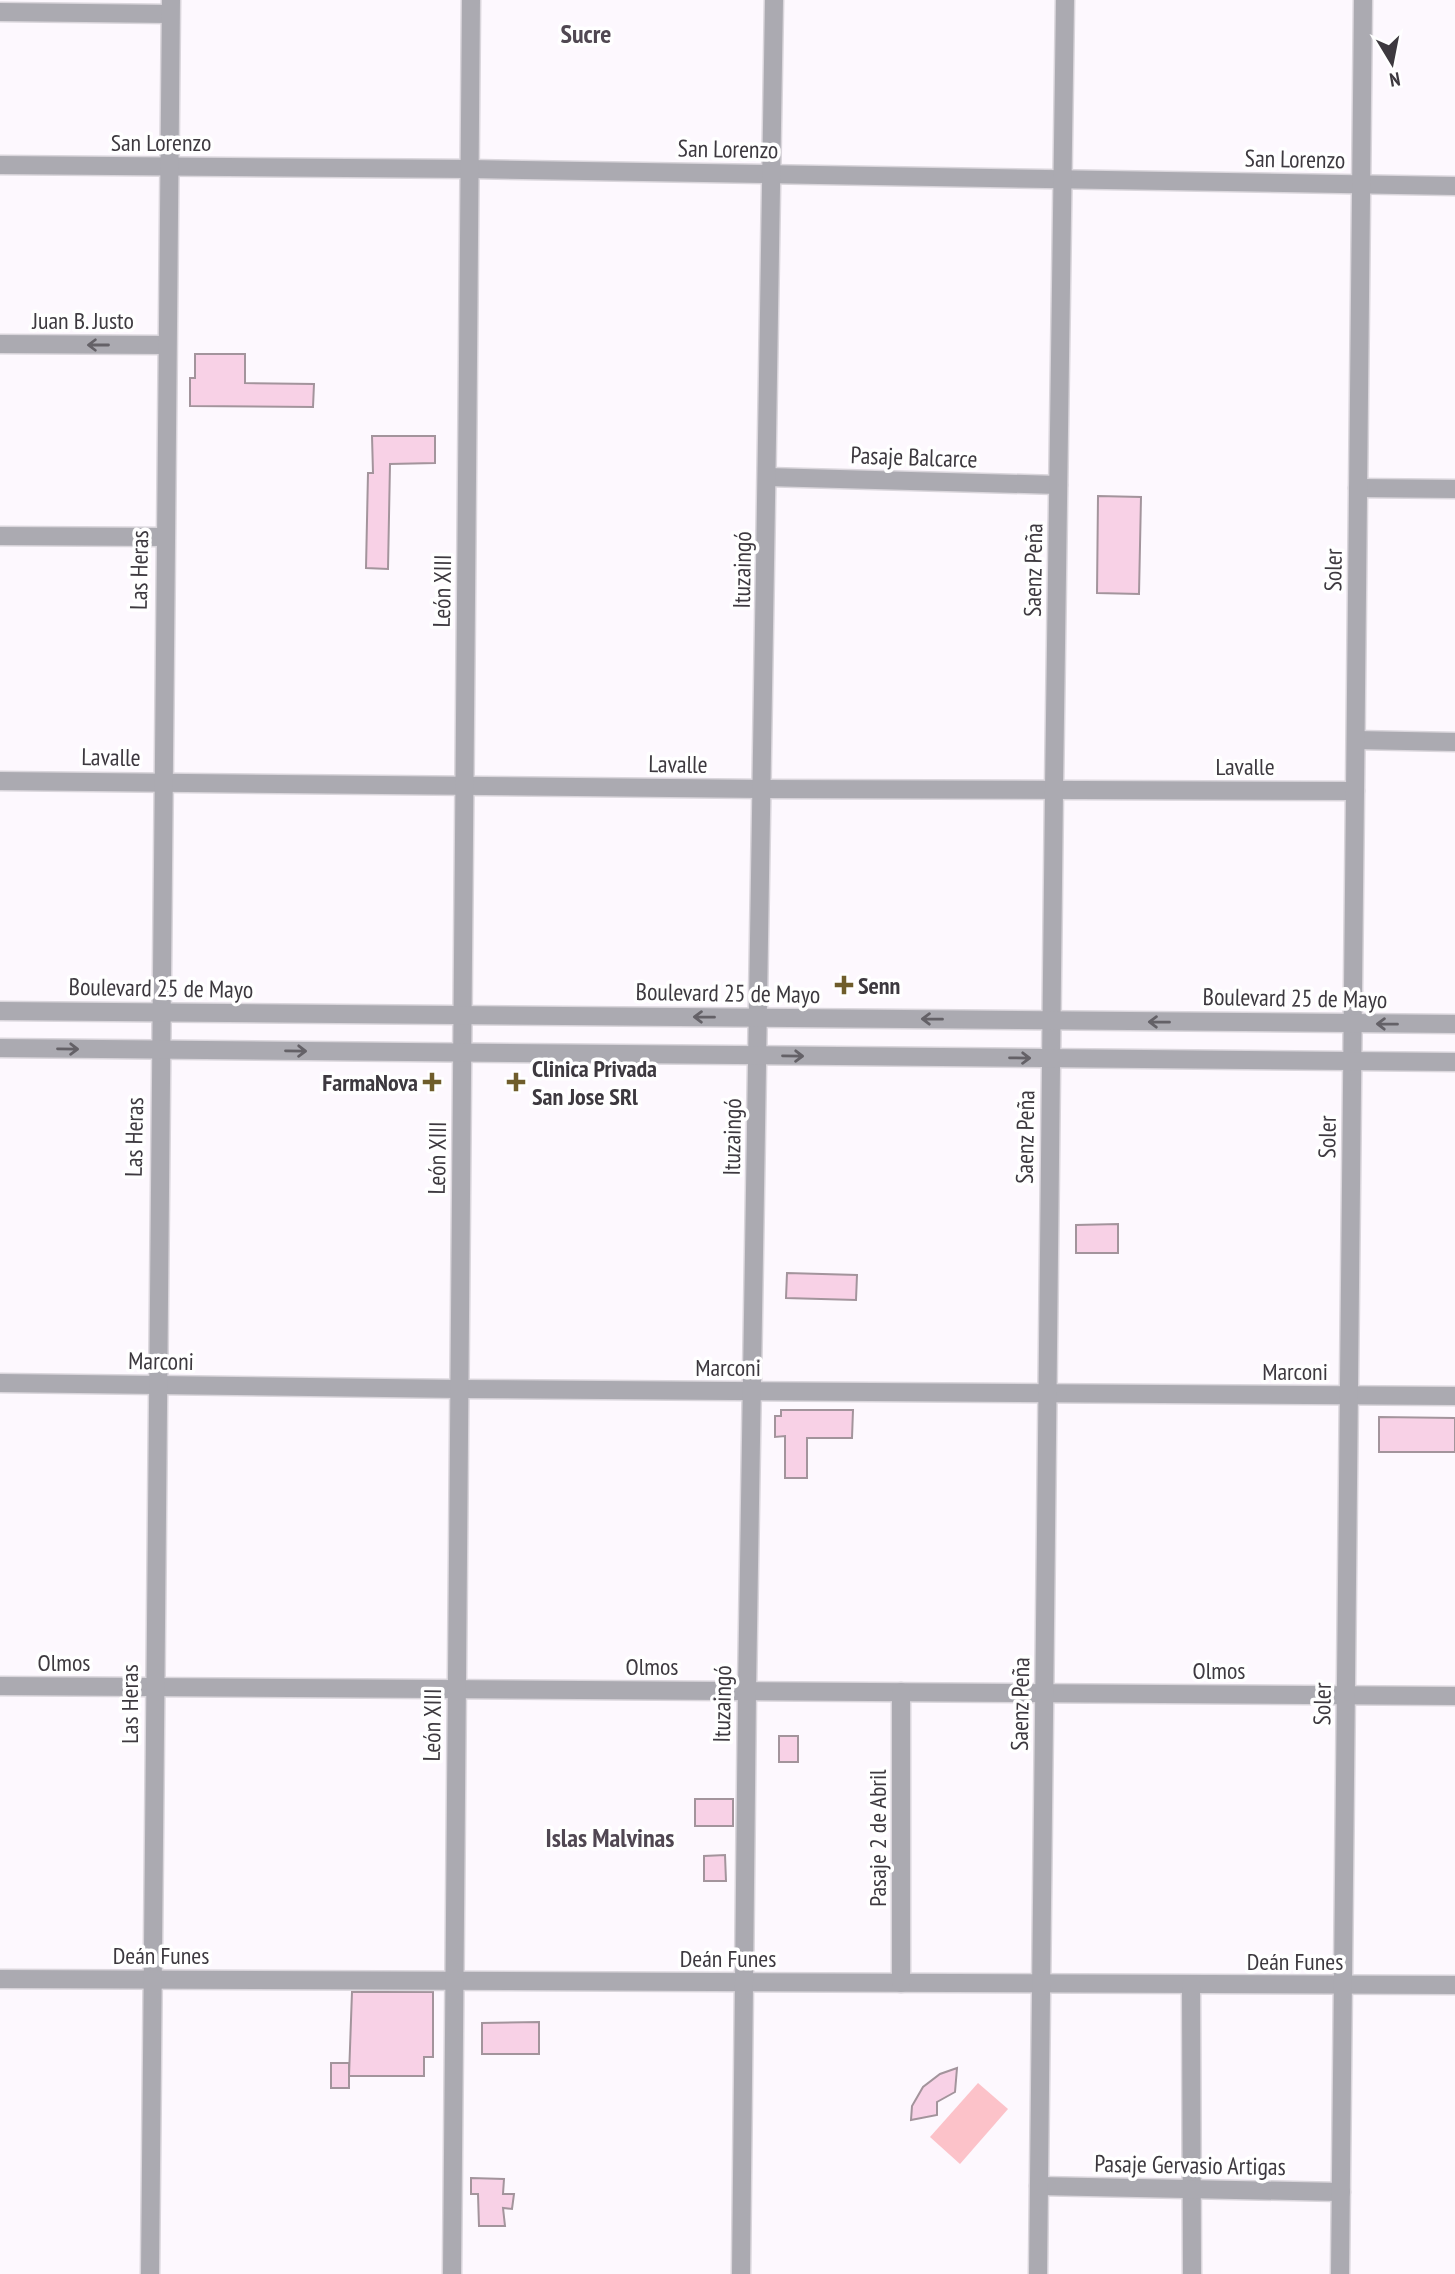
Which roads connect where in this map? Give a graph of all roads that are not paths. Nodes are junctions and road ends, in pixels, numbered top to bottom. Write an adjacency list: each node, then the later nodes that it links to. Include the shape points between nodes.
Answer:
1 (471, 0): 9 (street, León XIII)
2 (774, 0): 10 (street, Ituzaingó)
3 (1066, 0): 11 (street, Saenz Peña)
4 (1363, 0): 12 (street, Soler)
5 (170, 7): 6 (street); 8 (street, Las Heras)
6 (0, 12)
7 (0, 165): 8 (street, San Lorenzo)
8 (168, 166): 9 (street, San Lorenzo); 15 (street, Las Heras)
9 (470, 169): 10 (street, San Lorenzo); 26 (street, León XIII)
10 (773, 174): 11 (street, San Lorenzo); 16 (street, Ituzaingó)
11 (1063, 179): 12 (street, San Lorenzo); 17 (street, Saenz Peña)
12 (1361, 184): 13 (street, San Lorenzo); 18 (street, Soler)
13 (1455, 186)
14 (0, 344): 15 (street, Juan B. Justo, one-way to 14)
15 (166, 345): 21 (street, Las Heras)
16 (768, 477): 17 (street, Pasaje Balcarce); 27 (street, Ituzaingó)
17 (1058, 485): 28 (street, Saenz Peña)
18 (1358, 488): 19 (street); 22 (street, Soler)
19 (1455, 489)
20 (0, 536): 21 (street)
21 (164, 537): 25 (street, Las Heras)
22 (1356, 740): 23 (street); 29 (street, Soler)
23 (1455, 742)
24 (0, 780): 25 (street, Lavalle)
25 (162, 782): 26 (street, Lavalle); 31 (street, Las Heras)
26 (465, 786): 27 (street, Lavalle); 32 (street, León XIII)
27 (762, 789): 28 (street, Lavalle); 33 (street, Ituzaingó)
28 (1054, 789): 29 (street, Lavalle); 34 (street, Saenz Peña)
29 (1355, 791): 35 (street, Soler)
30 (0, 1011): 31 (street, Boulevard 25 de Mayo)
31 (160, 1012): 32 (street, Boulevard 25 de Mayo); 38 (street, Las Heras)
32 (463, 1015): 33 (street, Boulevard 25 de Mayo, one-way to 32); 39 (street, León XIII)
33 (758, 1018): 34 (street, Boulevard 25 de Mayo, one-way to 33); 40 (street, Ituzaingó)
34 (1051, 1021): 35 (street, Boulevard 25 de Mayo, one-way to 34); 41 (street, Saenz Peña)
35 (1353, 1023): 36 (street, Boulevard 25 de Mayo, one-way to 35); 42 (street, Soler)
36 (1455, 1024)
37 (0, 1048): 38 (street, one-way to 38)
38 (160, 1050): 39 (street, one-way to 39); 45 (street, Las Heras)
39 (463, 1053): 40 (street); 46 (street, León XIII)
40 (758, 1056): 41 (street, one-way to 41); 47 (street, Ituzaingó)
41 (1051, 1058): 42 (street); 48 (street, Saenz Peña)
42 (1353, 1061): 43 (street); 49 (street, Soler)
43 (1455, 1062)
44 (0, 1383): 45 (street, Marconi)
45 (156, 1385): 46 (street, Marconi); 52 (street, Las Heras)
46 (459, 1390): 47 (street, Marconi); 53 (street, León XIII)
47 (752, 1391): 48 (street, Marconi); 54 (street, Ituzaingó)
48 (1047, 1394): 49 (street, Marconi); 56 (street, Saenz Peña)
49 (1349, 1395): 50 (street, Marconi); 57 (street, Soler)
50 (1455, 1396)
51 (0, 1686): 52 (street, Olmos)
52 (154, 1687): 53 (street, Olmos); 60 (street, Las Heras)
53 (457, 1689): 54 (street, Olmos); 61 (street, León XIII)
54 (747, 1691): 55 (street, Olmos); 62 (street, Ituzaingó)
55 (901, 1692): 56 (street, Olmos); 63 (street, Pasaje 2 de Abril)
56 (1044, 1693): 57 (street, Olmos); 64 (street, Saenz Peña)
57 (1346, 1695): 58 (street, Olmos); 67 (street, Soler)
58 (1455, 1696)
59 (0, 1979): 60 (street, Deán Funes)
60 (152, 1980): 61 (street, Deán Funes); 71 (street, Las Heras)
61 (454, 1981): 62 (street, Deán Funes); 72 (street, León XIII)
62 (744, 1982): 63 (street, Deán Funes); 73 (street, Ituzaingó)
63 (901, 1983): 64 (street, Deán Funes)
64 (1041, 1984): 65 (street, Deán Funes); 68 (street, Saenz Peña)
65 (1191, 1985): 67 (street, Deán Funes); 69 (street)
66 (1455, 1985): 67 (street, Deán Funes)
67 (1343, 1986): 70 (street, Soler)
68 (1039, 2186): 69 (street, Pasaje Gervasio Artigas); 74 (street, Saenz Peña)
69 (1192, 2189): 70 (street, Pasaje Gervasio Artigas); 75 (street)
70 (1341, 2192): 76 (street, Soler)
71 (150, 2274)
72 (452, 2274)
73 (741, 2274)
74 (1038, 2274)
75 (1192, 2274)
76 (1340, 2274)

